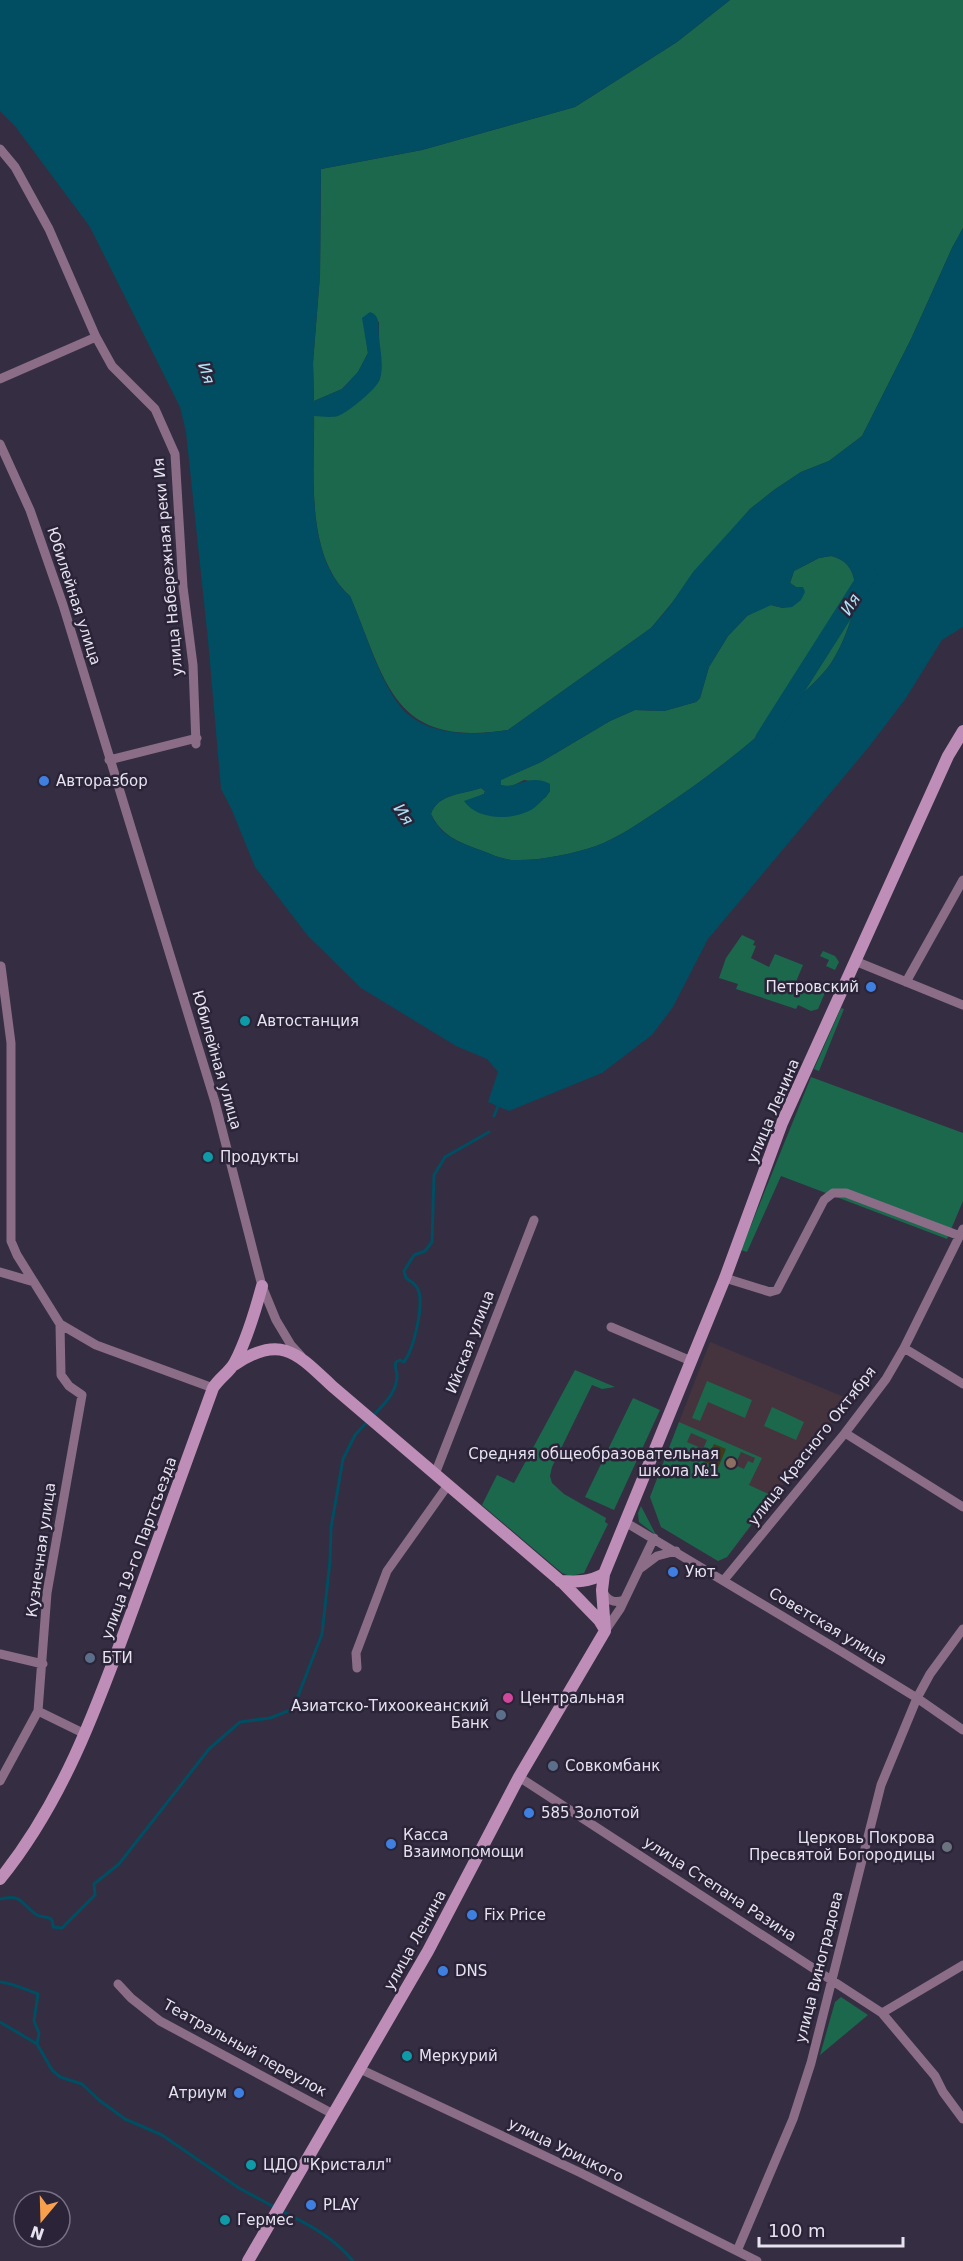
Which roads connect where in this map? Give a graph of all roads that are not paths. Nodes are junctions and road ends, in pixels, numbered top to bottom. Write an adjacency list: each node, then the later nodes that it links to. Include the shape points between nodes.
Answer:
1 (0, 149): 2 (street, улица Набережная реки Ия, via 15,167 49,230)
2 (96, 337): 3 (street); 6 (street, улица Набережная реки Ия, via 112,366 155,409 174,454 196,741)
3 (0, 379)
4 (0, 444): 6 (street, Юбилейная улица, via 41,537)
5 (963, 731): 8 (main road, улица Ленина)
6 (109, 760): 18 (street, Юбилейная улица, via 215,1102)
7 (963, 880): 10 (street)
8 (855, 962): 10 (street); 16 (main road, улица Ленина, via 782,1123)
9 (1, 966): 12 (street, via 11,1043)
10 (906, 982): 11 (street)
11 (963, 1005)
12 (5, 1088): 17 (street, via 11,1241)
13 (534, 1220): 28 (street, Ийская улица)
14 (961, 1233): 16 (street, via 846,1193 832,1193 824,1200 777,1290 770,1292); 21 (street, улица Красного Октября)
15 (0, 1272): 17 (street)
16 (725, 1278): 23 (main road, улица Ленина)
17 (34, 1282): 19 (street)
18 (262, 1286): 22 (street, Юбилейная улица, via 280,1329); 24 (main road, улица 19-го Партсъезда)
19 (60, 1324): 26 (street, via 96,1345); 43 (street, Кузнечная улица, via 61,1375 82,1395 47,1593)
20 (611, 1327): 23 (street)
21 (904, 1348): 25 (street); 27 (street, улица Красного Октября)
22 (305, 1360): 24 (main road, via 277,1349 256,1353); 28 (main road, Юбилейная улица)
23 (691, 1361): 31 (main road, улица Ленина)
24 (234, 1365): 26 (main road, улица 19-го Партсъезда)
25 (963, 1384)
26 (213, 1388): 48 (main road, улица 19-го Партсъезда)
27 (845, 1433): 30 (street); 36 (street, улица Красного Октября)
28 (435, 1474): 29 (main road, Юбилейная улица)
29 (448, 1485): 37 (main road, Юбилейная улица); 44 (street, via 387,1571 356,1653)
30 (963, 1507)
31 (627, 1517): 32 (street, Советская улица); 35 (main road, улица Ленина)
32 (654, 1538): 33 (street, Советская улица); 34 (street)
33 (676, 1551): 34 (street, via 657,1556); 36 (street, Советская улица)
34 (640, 1569): 39 (street)
35 (604, 1574): 37 (main road, via 580,1583); 38 (main road, улица Ленина)
36 (724, 1580): 45 (street, Советская улица)
37 (560, 1581): 41 (main road, Юбилейная улица)
38 (602, 1590): 39 (street, via 611,1600); 41 (main road, улица Ленина)
39 (624, 1600): 41 (street)
40 (963, 1629): 45 (street, улица Виноградова)
41 (605, 1631): 49 (main road, улица Ленина)
42 (0, 1654): 43 (street)
43 (43, 1664): 46 (street, Кузнечная улица)
44 (357, 1668)
45 (917, 1698): 47 (street, Советская улица); 53 (street, улица Виноградова, via 881,1785)
46 (38, 1711): 48 (street); 50 (street, Кузнечная улица)
47 (963, 1730)
48 (85, 1734): 51 (main road, улица 19-го Партсъезда, via 44,1814)
49 (519, 1777): 53 (street, улица Степана Разина); 56 (main road, улица Ленина, via 428,1951)
50 (0, 1781)
51 (0, 1879)
52 (963, 1965): 55 (street)
53 (831, 1979): 55 (street, улица Степана Разина); 59 (street, улица Виноградова, via 793,2119)
54 (118, 1984): 57 (street, Театральный переулок, via 160,2021)
55 (882, 2013): 58 (street, улица Степана Разина, via 935,2076)
56 (360, 2069): 57 (main road, улица Ленина); 59 (street, улица Урицкого)
57 (333, 2114): 60 (main road, улица Ленина)
58 (963, 2119)
59 (736, 2251): 61 (street, улица Урицкого)
60 (253, 2258)
61 (757, 2261)

